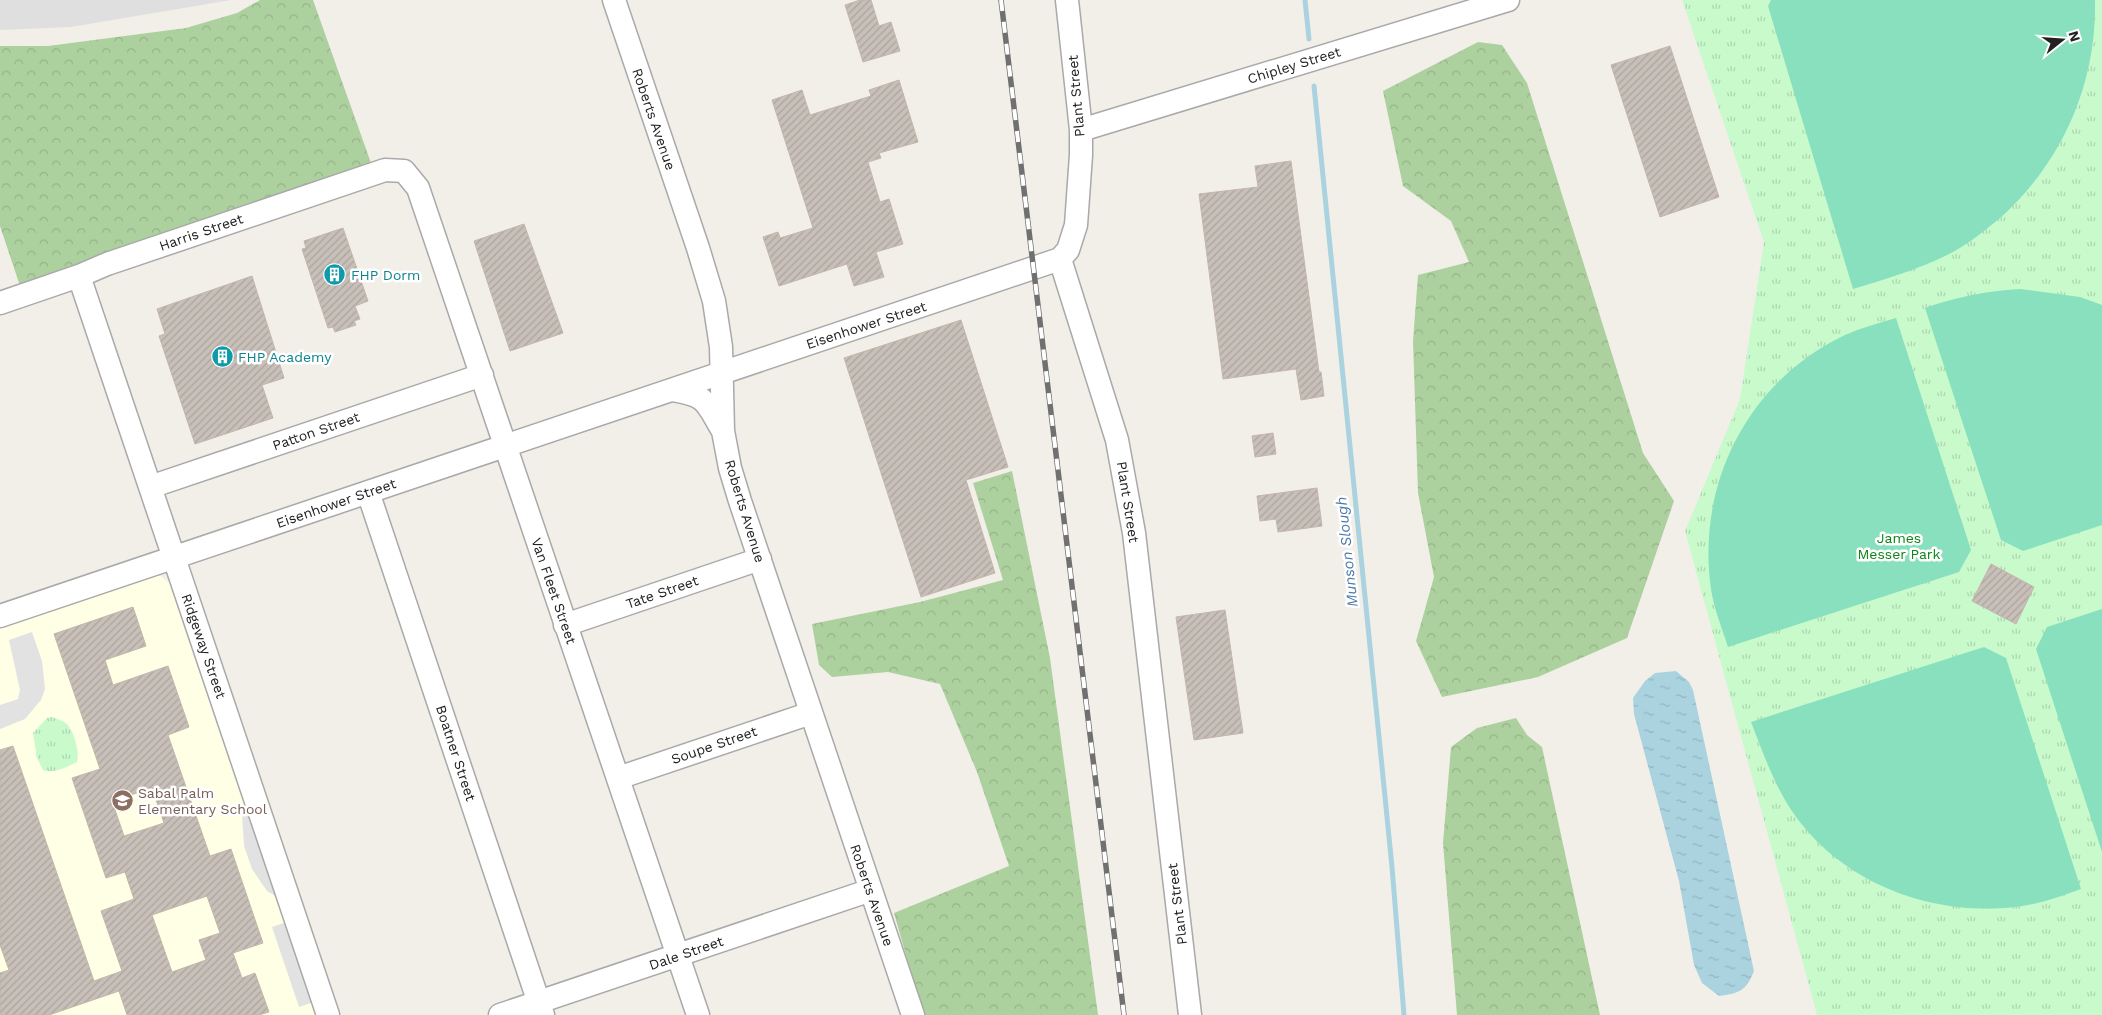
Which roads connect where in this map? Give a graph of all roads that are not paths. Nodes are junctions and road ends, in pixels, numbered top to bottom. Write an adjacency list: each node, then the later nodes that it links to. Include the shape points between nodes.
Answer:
1 (614, 0): 9 (street, Roberts Avenue, via 714,301)
2 (1067, 0): 4 (street, Plant Street)
3 (1508, 0): 4 (street, Chipley Street)
4 (1081, 130): 6 (street, Plant Street, via 1076,225 1068,250)
5 (404, 171): 7 (street, Harris Street, via 385,170); 10 (street, Van Fleet Street, via 418,188)
6 (1060, 259): 9 (street, Eisenhower Street); 29 (street, Plant Street, via 1124,466)
7 (80, 276): 8 (street, Harris Street); 14 (street, Ridgeway Street)
8 (0, 303)
9 (722, 373): 11 (street, Eisenhower Street); 12 (street, Roberts Avenue)
10 (482, 375): 13 (street, Van Fleet Street); 14 (street, Patton Street)
11 (672, 390): 12 (street, via 701,397); 13 (street, Eisenhower Street)
12 (723, 431): 17 (street, Roberts Avenue, via 730,468)
13 (505, 446): 15 (street, Eisenhower Street); 19 (street, Van Fleet Street)
14 (150, 487): 16 (street, Ridgeway Street)
15 (368, 492): 16 (street, Eisenhower Street); 24 (street, Boatner Street)
16 (174, 559): 18 (street, Eisenhower Street); 25 (street, Ridgeway Street)
17 (760, 559): 19 (street, Tate Street); 20 (street, Roberts Avenue)
18 (0, 616)
19 (565, 625): 21 (street, Van Fleet Street)
20 (811, 713): 21 (street, Soupe Street); 22 (street, Roberts Avenue)
21 (618, 778): 23 (street, Van Fleet Street)
22 (871, 890): 23 (street, Dale Street); 28 (street, Roberts Avenue)
23 (678, 956): 24 (street, Dale Street); 27 (street, Van Fleet Street)
24 (541, 1009): 26 (street, Dale Street)
25 (328, 1015)
26 (500, 1015)
27 (698, 1015)
28 (913, 1015)
29 (1190, 1015)

